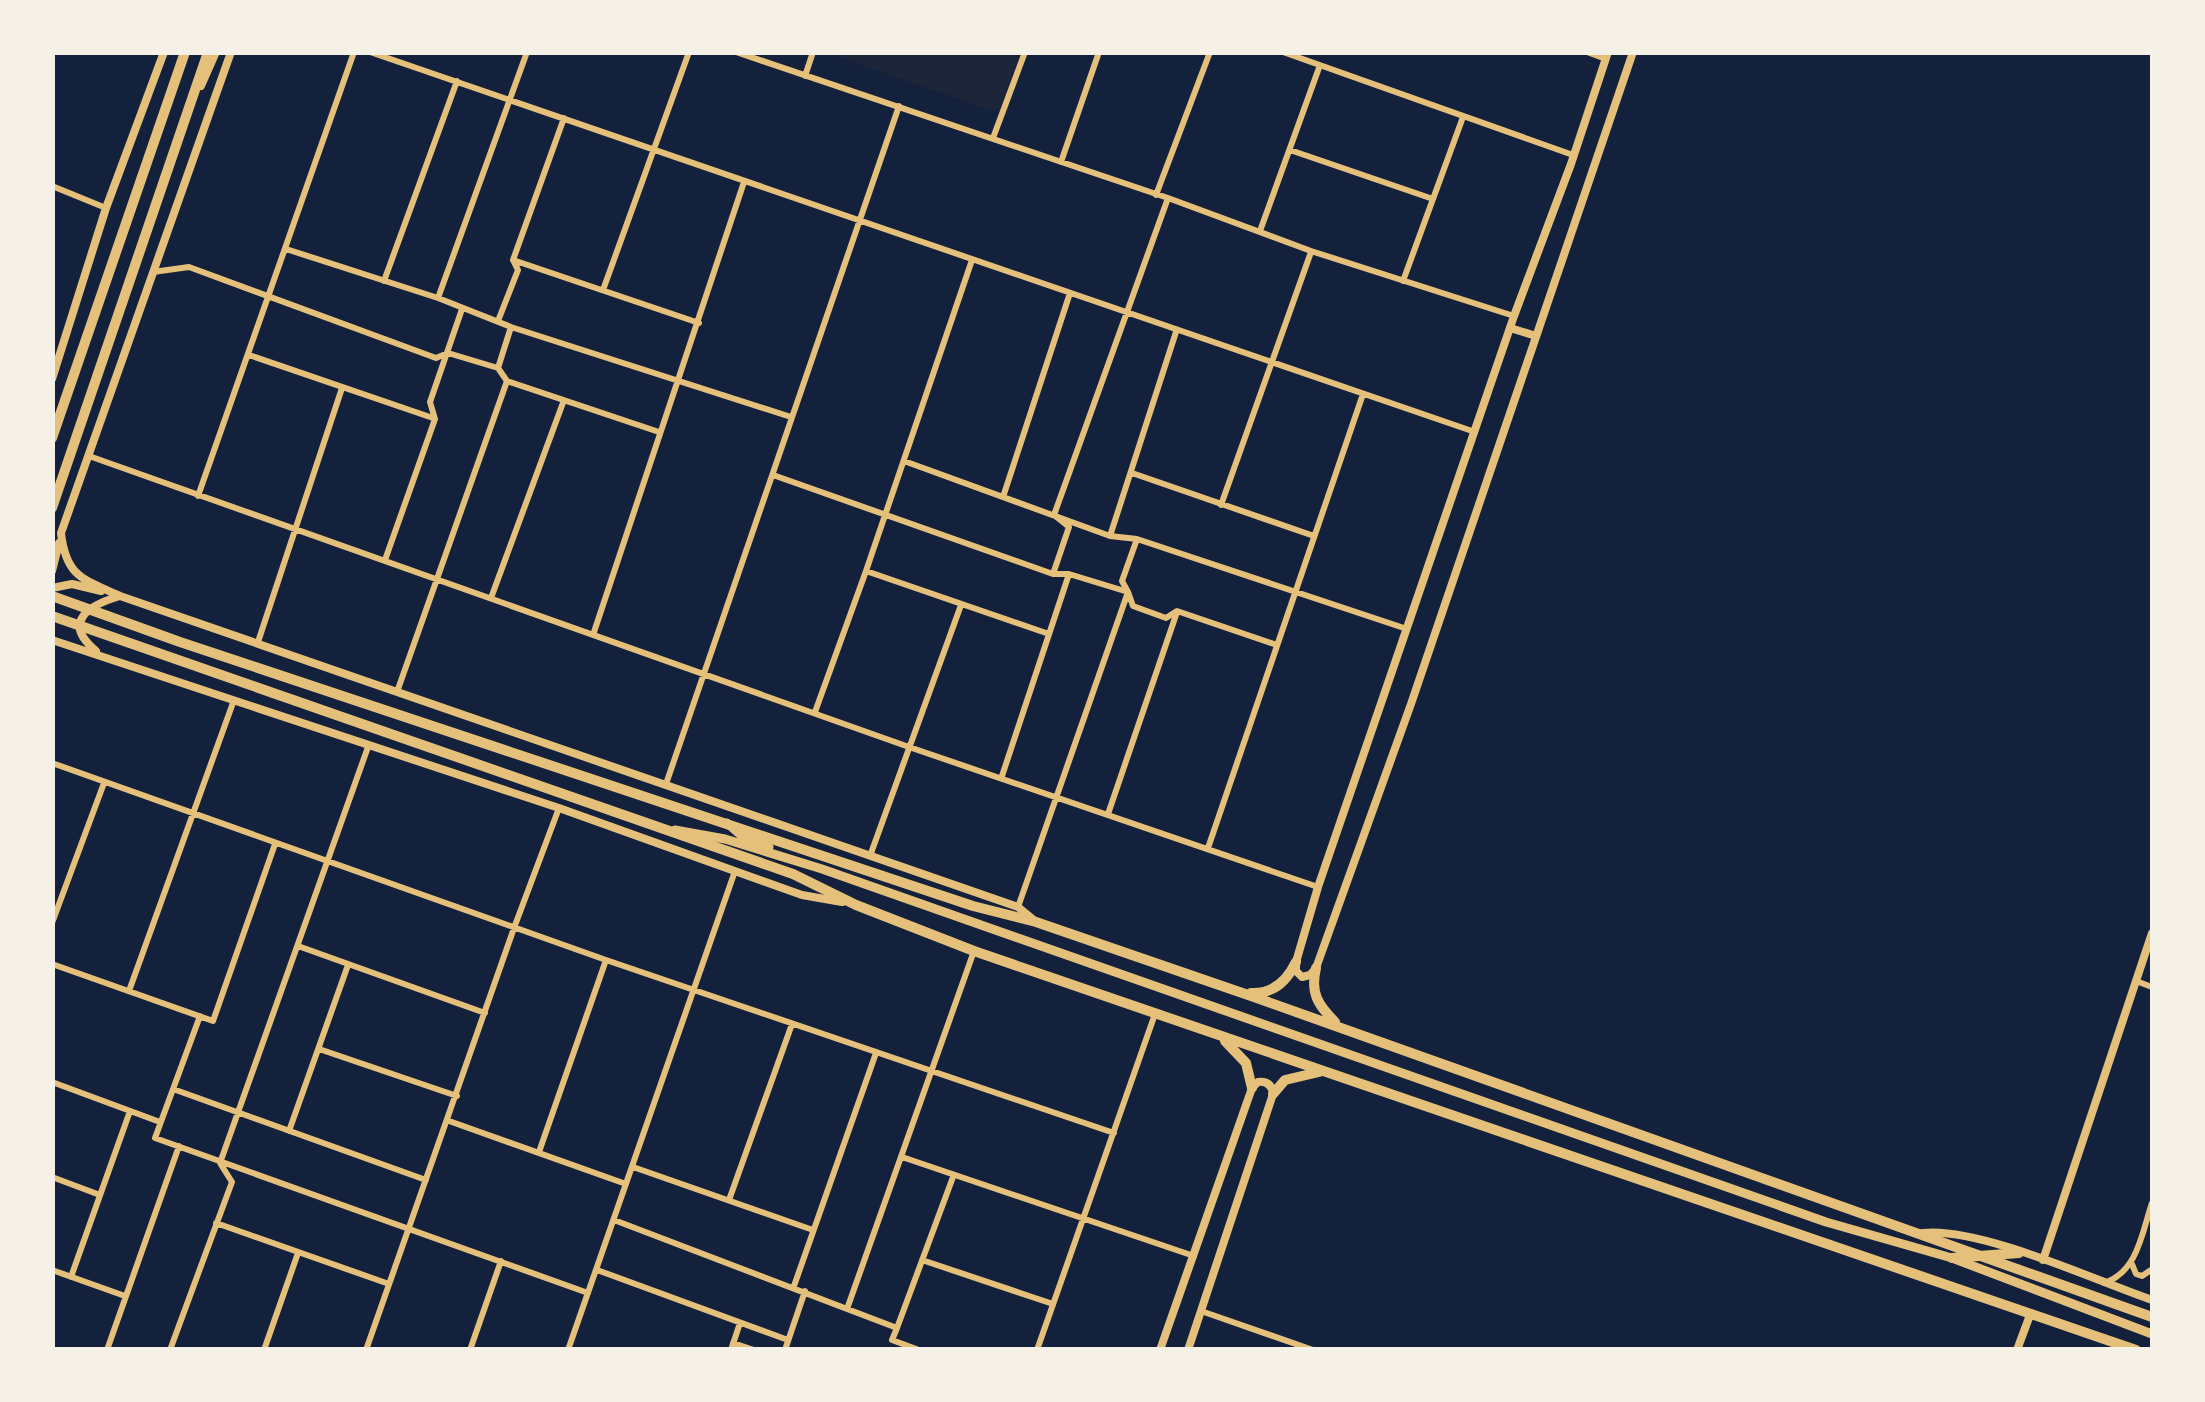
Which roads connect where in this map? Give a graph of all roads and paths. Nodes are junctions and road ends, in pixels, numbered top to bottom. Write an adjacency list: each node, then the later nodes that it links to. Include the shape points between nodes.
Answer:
1 (164, 52): 39 (street)
2 (185, 52): 76 (main road)
3 (208, 52): 28 (main road)
4 (216, 52): 28 (street)
5 (232, 52): 46 (street)
6 (354, 52): 42 (street)
7 (370, 52): 22 (street)
8 (527, 52): 23 (street)
9 (689, 52): 29 (street)
10 (813, 52): 21 (street)
11 (1025, 52): 27 (street)
12 (1099, 52): 32 (street)
13 (1210, 52): 36 (street)
14 (1284, 52): 19 (street)
15 (1587, 52): 18 (street)
16 (741, 53): 21 (street)
17 (1633, 54): 33 (street)
18 (1607, 56): 31 (street)
19 (1310, 57): 20 (street)
20 (1320, 65): 26 (street); 30 (street)
21 (804, 76): 24 (street)
22 (457, 80): 23 (street); 47 (street)
23 (510, 98): 25 (street); 52 (street)
24 (899, 106): 27 (street); 40 (street)
25 (564, 118): 29 (street); 44 (street)
26 (1462, 118): 31 (street); 38 (street)
27 (994, 138): 32 (street)
28 (176, 140): 84 (main road)
29 (655, 150): 34 (street); 49 (street)
30 (1290, 150): 38 (street); 41 (street)
31 (1572, 160): 33 (street); 55 (street)
32 (1061, 162): 36 (street)
33 (1593, 171): 61 (street)
34 (744, 182): 40 (street); 57 (street)
35 (52, 186): 39 (street)
36 (1156, 195): 37 (street)
37 (1168, 198): 41 (street); 54 (street)
38 (1434, 199): 48 (street)
39 (106, 208): 66 (street)
40 (862, 221): 45 (street); 72 (street)
41 (1260, 232): 43 (street)
42 (286, 249): 47 (street); 51 (street)
43 (1311, 251): 48 (street); 64 (street)
44 (513, 260): 49 (street); 56 (street, via 518,270)
45 (972, 260): 50 (street); 78 (street)
46 (153, 272): 51 (street, via 189,268); 77 (street)
47 (384, 280): 52 (street)
48 (1403, 281): 55 (street)
49 (603, 290): 57 (street)
50 (1070, 293): 54 (street); 82 (street)
51 (268, 298): 62 (street, via 436,358); 63 (street)
52 (438, 298): 53 (street)
53 (462, 309): 56 (street); 62 (street)
54 (1127, 314): 60 (street); 86 (street)
55 (1514, 316): 59 (street)
56 (498, 321): 58 (street)
57 (699, 323): 67 (street)
58 (511, 326): 65 (street); 67 (street)
59 (1510, 328): 61 (street); 75 (street)
60 (1176, 332): 64 (street); 79 (street)
61 (1536, 336): 150 (street)
62 (448, 353): 65 (street); 73 (street, via 430,402)
63 (248, 355): 69 (street); 81 (street)
64 (1272, 361): 70 (street); 83 (street)
65 (498, 368): 68 (street)
66 (52, 379)
67 (678, 380): 72 (street); 74 (street)
68 (507, 381): 71 (street); 98 (street)
69 (342, 388): 73 (street); 87 (street)
70 (1362, 394): 75 (street); 90 (street)
71 (564, 400): 74 (street); 104 (street)
72 (791, 417): 80 (street)
73 (435, 419): 93 (street)
74 (659, 432): 110 (street)
75 (1476, 433): 108 (street)
76 (52, 438)
77 (89, 456): 81 (street); 88 (street)
78 (904, 462): 82 (street); 85 (street)
79 (1132, 473): 83 (street); 89 (street)
80 (773, 474): 85 (street); 115 (street)
81 (198, 496): 87 (street)
82 (1003, 497): 86 (street)
83 (1221, 505): 90 (street)
84 (52, 508)
85 (886, 513): 95 (street); 96 (street)
86 (1054, 515): 89 (street); 96 (street, via 1069,527)
87 (293, 530): 93 (street); 112 (street)
88 (61, 533): 92 (street); 94 (street); 103 (street, via 69,567)
89 (1110, 536): 91 (street)
90 (1314, 536): 101 (street)
91 (1138, 540): 100 (street, via 1122,581); 101 (street)
92 (52, 552)
93 (385, 560): 98 (street)
94 (53, 571)
95 (866, 571): 105 (street); 118 (street)
96 (1053, 574): 97 (street)
97 (1070, 574): 100 (street); 109 (street)
98 (436, 579): 104 (street); 116 (street)
99 (52, 588): 103 (street, via 72,584)
100 (1128, 592): 106 (street, via 1132,606 1166,618); 125 (street)
101 (1296, 593): 108 (street); 113 (street)
102 (52, 596): 129 (main road)
103 (120, 596): 112 (street); 114 (street, via 92,605 81,619 88,644)
104 (490, 598): 110 (street)
105 (961, 605): 109 (street); 120 (street)
106 (1177, 611): 113 (street); 127 (street)
107 (52, 616): 130 (main road)
108 (1406, 629): 137 (street)
109 (1049, 634): 122 (street)
110 (593, 635): 115 (street)
111 (52, 637): 114 (street)
112 (258, 642): 116 (street)
113 (1277, 645): 132 (street)
114 (104, 658): 117 (street)
115 (705, 674): 118 (street); 124 (street)
116 (398, 692): 124 (street)
117 (234, 700): 119 (street); 128 (street)
118 (815, 712): 120 (street)
119 (368, 747): 126 (street); 134 (street)
120 (909, 747): 122 (street); 133 (street)
121 (52, 763): 123 (street)
122 (1002, 776): 125 (street)
123 (104, 783): 128 (street); 141 (street)
124 (666, 784): 133 (street)
125 (1056, 795): 127 (street); 139 (street)
126 (560, 808): 136 (street); 142 (street)
127 (1108, 814): 132 (street)
128 (192, 815): 131 (street); 154 (street)
129 (727, 823): 135 (main road, via 744,838); 140 (main road)
130 (666, 828): 135 (main road); 138 (main road, via 793,874)
131 (276, 844): 134 (street); 158 (street, via 213,1021)
132 (1208, 848): 137 (street)
133 (870, 856): 139 (street)
134 (328, 861): 142 (street); 144 (street)
135 (822, 869): 199 (main road, via 1826,1222)
136 (735, 871): 138 (street); 153 (street)
137 (1318, 887): 147 (street)
138 (856, 905): 145 (main road)
139 (1018, 907): 140 (street)
140 (1036, 922): 155 (main road)
141 (52, 923)
142 (514, 928): 146 (street); 156 (street)
143 (2152, 934): 151 (street)
144 (298, 946): 149 (street); 172 (street)
145 (974, 951): 157 (main road); 164 (street)
146 (606, 960): 153 (street); 178 (street)
147 (1296, 962): 150 (street, via 1302,977); 155 (main road, via 1278,986)
148 (52, 964): 154 (street)
149 (348, 965): 156 (street); 162 (street)
150 (1316, 968): 160 (main road, via 1317,1003)
151 (2136, 982): 152 (street); 201 (street)
152 (2152, 987)
153 (692, 989): 159 (street); 181 (street)
154 (129, 991): 158 (street)
155 (1240, 992): 160 (main road)
156 (485, 1013): 170 (street)
157 (1155, 1014): 161 (main road); 176 (street)
158 (200, 1016): 167 (street)
159 (792, 1024): 163 (street); 187 (street)
160 (1340, 1026): 194 (main road)
161 (1221, 1036): 165 (main road); 168 (main road, via 1246,1063)
162 (319, 1049): 170 (street); 175 (street)
163 (876, 1053): 164 (street); 193 (street)
164 (932, 1070): 176 (street); 179 (street)
165 (1326, 1071): 169 (main road, via 1285,1080); 218 (main road)
166 (52, 1082): 171 (street)
167 (172, 1088): 172 (street); 174 (street)
168 (1252, 1088): 169 (street, via 1264,1082); 197 (street)
169 (1273, 1094): 217 (street)
170 (457, 1096): 173 (street)
171 (130, 1111): 174 (street); 186 (street)
172 (238, 1112): 175 (street); 180 (street)
173 (449, 1121): 178 (street); 184 (street)
174 (160, 1122): 177 (street, via 155,1138)
175 (289, 1131): 184 (street)
176 (1114, 1133): 190 (street)
177 (179, 1146): 180 (street); 213 (street)
178 (539, 1152): 185 (street)
179 (902, 1158): 182 (street); 216 (street)
180 (220, 1163): 191 (street, via 232,1182); 192 (street)
181 (633, 1166): 185 (street); 187 (street)
182 (953, 1176): 190 (street); 200 (street)
183 (52, 1177): 186 (street)
184 (426, 1180): 192 (street)
185 (626, 1184): 189 (street)
186 (100, 1194): 207 (street)
187 (730, 1200): 193 (street)
188 (2152, 1203): 203 (street)
189 (614, 1220): 205 (street); 210 (street)
190 (1084, 1221): 197 (street); 215 (street)
191 (216, 1223): 195 (street); 227 (street)
192 (409, 1229): 202 (street); 209 (street)
193 (813, 1230): 210 (street)
194 (1921, 1233): 196 (street, via 1951,1232); 198 (main road)
195 (298, 1253): 209 (street); 228 (street)
196 (2019, 1253): 198 (main road); 201 (street)
197 (1194, 1256): 236 (street)
198 (1977, 1256): 199 (main road); 219 (main road)
199 (1952, 1258): 222 (main road)
200 (922, 1260): 215 (street); 221 (street)
201 (2043, 1260): 208 (street)
202 (501, 1261): 212 (street); 230 (street)
203 (2132, 1263): 206 (street, via 2136,1274); 208 (street)
204 (52, 1270): 207 (street)
205 (596, 1270): 212 (street); 220 (street)
206 (2152, 1270)
207 (71, 1277): 213 (street)
208 (2103, 1283): 214 (street)
209 (389, 1284): 229 (street)
210 (794, 1286): 211 (street)
211 (805, 1290): 216 (street); 223 (street)
212 (588, 1293): 231 (street)
213 (125, 1296): 226 (street)
214 (2152, 1300)
215 (1053, 1304): 235 (street)
216 (847, 1309): 221 (street)
217 (1201, 1311): 237 (street); 238 (street)
218 (2030, 1314): 225 (main road); 239 (street)
219 (2152, 1317)
220 (740, 1323): 223 (street); 224 (street)
221 (897, 1328): 234 (street, via 892,1340)
222 (2152, 1334)
223 (788, 1340): 233 (street)
224 (732, 1346): 232 (street)
225 (2119, 1347): 240 (main road)
226 (107, 1350)
227 (170, 1350)
228 (264, 1350)
229 (366, 1350)
230 (470, 1350)
231 (568, 1350)
232 (754, 1350)
233 (785, 1350)
234 (919, 1350)
235 (1038, 1350)
236 (1160, 1350)
237 (1188, 1350)
238 (1313, 1350)
239 (2017, 1350)
240 (2136, 1350)

